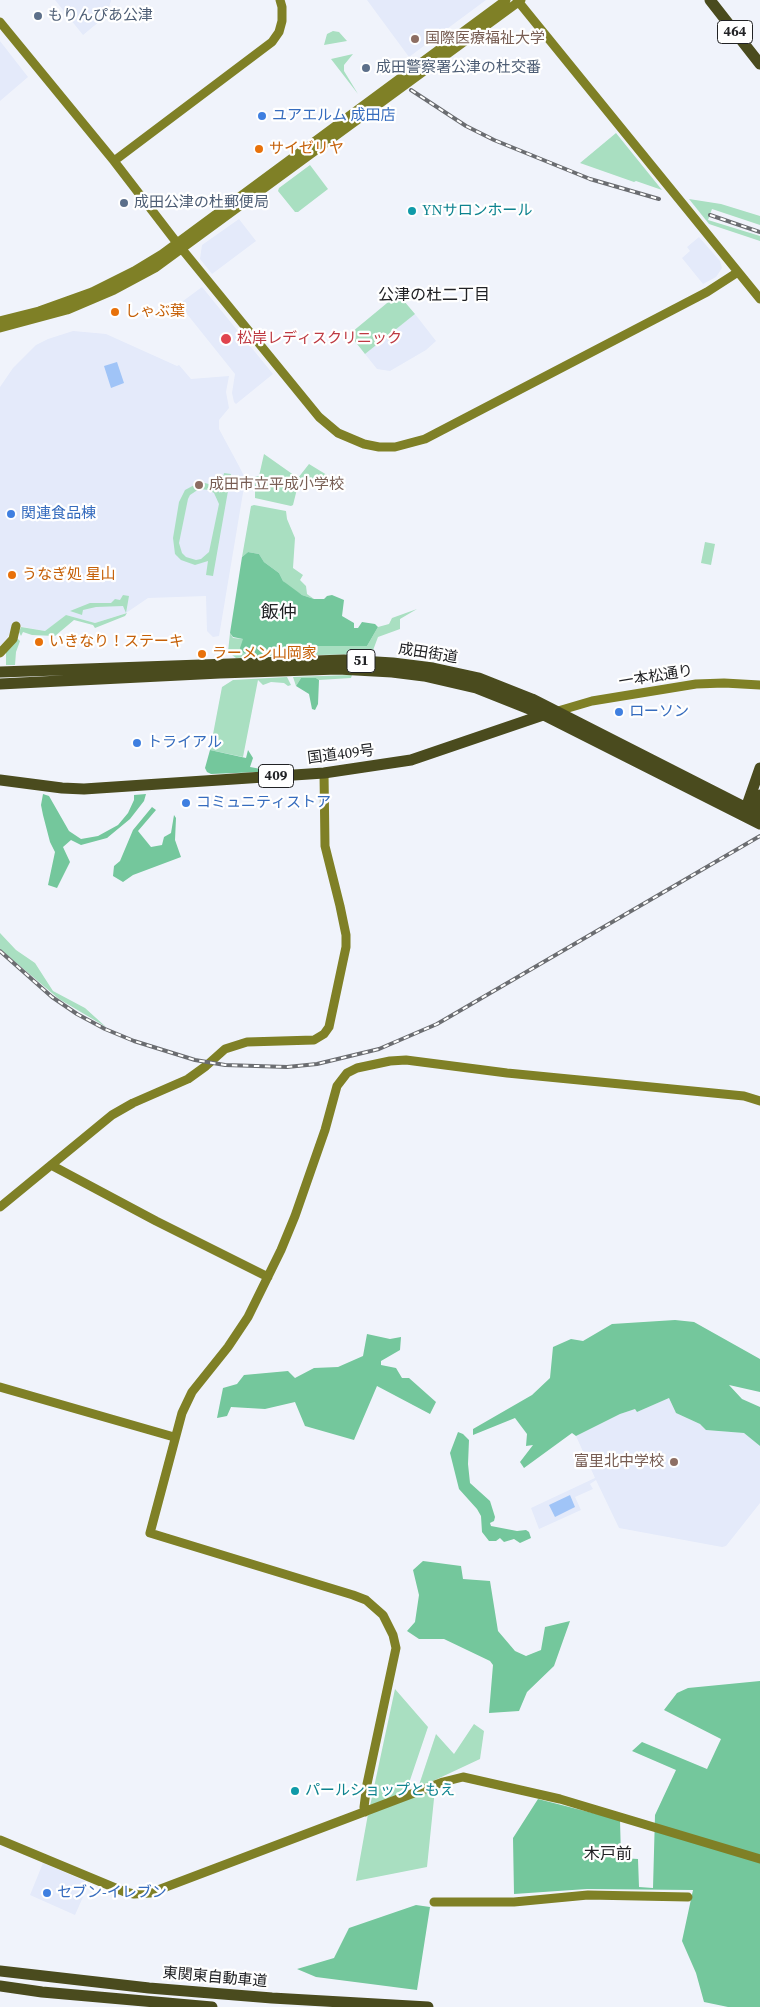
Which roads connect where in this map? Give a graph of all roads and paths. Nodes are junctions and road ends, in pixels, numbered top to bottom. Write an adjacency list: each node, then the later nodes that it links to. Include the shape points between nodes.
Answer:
1 (280, 0): 7 (street, via 282,21 272,42)
2 (506, 0): 8 (street)
3 (710, 0): 6 (highway, 464)
4 (519, 1): 8 (street, via 226,217); 9 (street)
5 (0, 22): 7 (street)
6 (760, 64)
7 (114, 161): 8 (street)
8 (180, 246): 9 (street, via 318,417 349,439 379,447 395,447 425,439 707,292); 11 (street, via 92,292); 12 (street, via 139,277 95,299)
9 (738, 272): 10 (street)
10 (760, 299)
11 (0, 321)
12 (0, 328)
13 (16, 626): 14 (street, via 12,638)
14 (0, 653)
15 (0, 672): 18 (highway, 成田街道 / 51, via 344,660 394,663 479,678)
16 (0, 684): 19 (highway, 成田街道 / 51, via 238,672 338,669 392,672 452,681)
17 (760, 685): 18 (street, 一本松通り, via 696,684 592,701)
18 (558, 711): 19 (highway, 国道409号 / 409); 24 (highway, 成田街道 / 51)
19 (544, 715): 21 (highway, 国道409号 / 409, via 411,760); 24 (highway, 成田街道 / 51)
20 (760, 768): 24 (highway)
21 (324, 773): 22 (highway, 国道409号 / 409, via 84,789); 27 (street, via 325,846 344,925 346,947 329,1027 314,1040 247,1042 225,1049 188,1078 112,1115)
22 (0, 780)
23 (760, 795): 24 (highway)
24 (752, 813): 25 (highway, 成田街道 / 51)
25 (760, 824)
26 (760, 1101): 29 (street, via 744,1096 406,1060 390,1060 357,1068 347,1073 336,1086 325,1130 295,1216)
27 (51, 1166): 28 (street); 29 (street)
28 (0, 1207)
29 (268, 1277): 31 (street, via 248,1318 192,1392)
30 (0, 1387): 31 (street)
31 (174, 1437): 32 (street, via 150,1533 366,1600 389,1624 396,1648 367,1784)
32 (365, 1812): 33 (street, via 162,1889 141,1894 125,1892); 34 (street, via 454,1778 471,1778 560,1799)
33 (0, 1840)
34 (760, 1859)
35 (688, 1897): 36 (street, via 588,1895 514,1902)
36 (434, 1902)
37 (0, 1971): 40 (highway, 東関東自動車道, via 149,1988)
38 (0, 1986): 39 (highway, 東関東自動車道)
39 (212, 2007)
40 (428, 2007)

